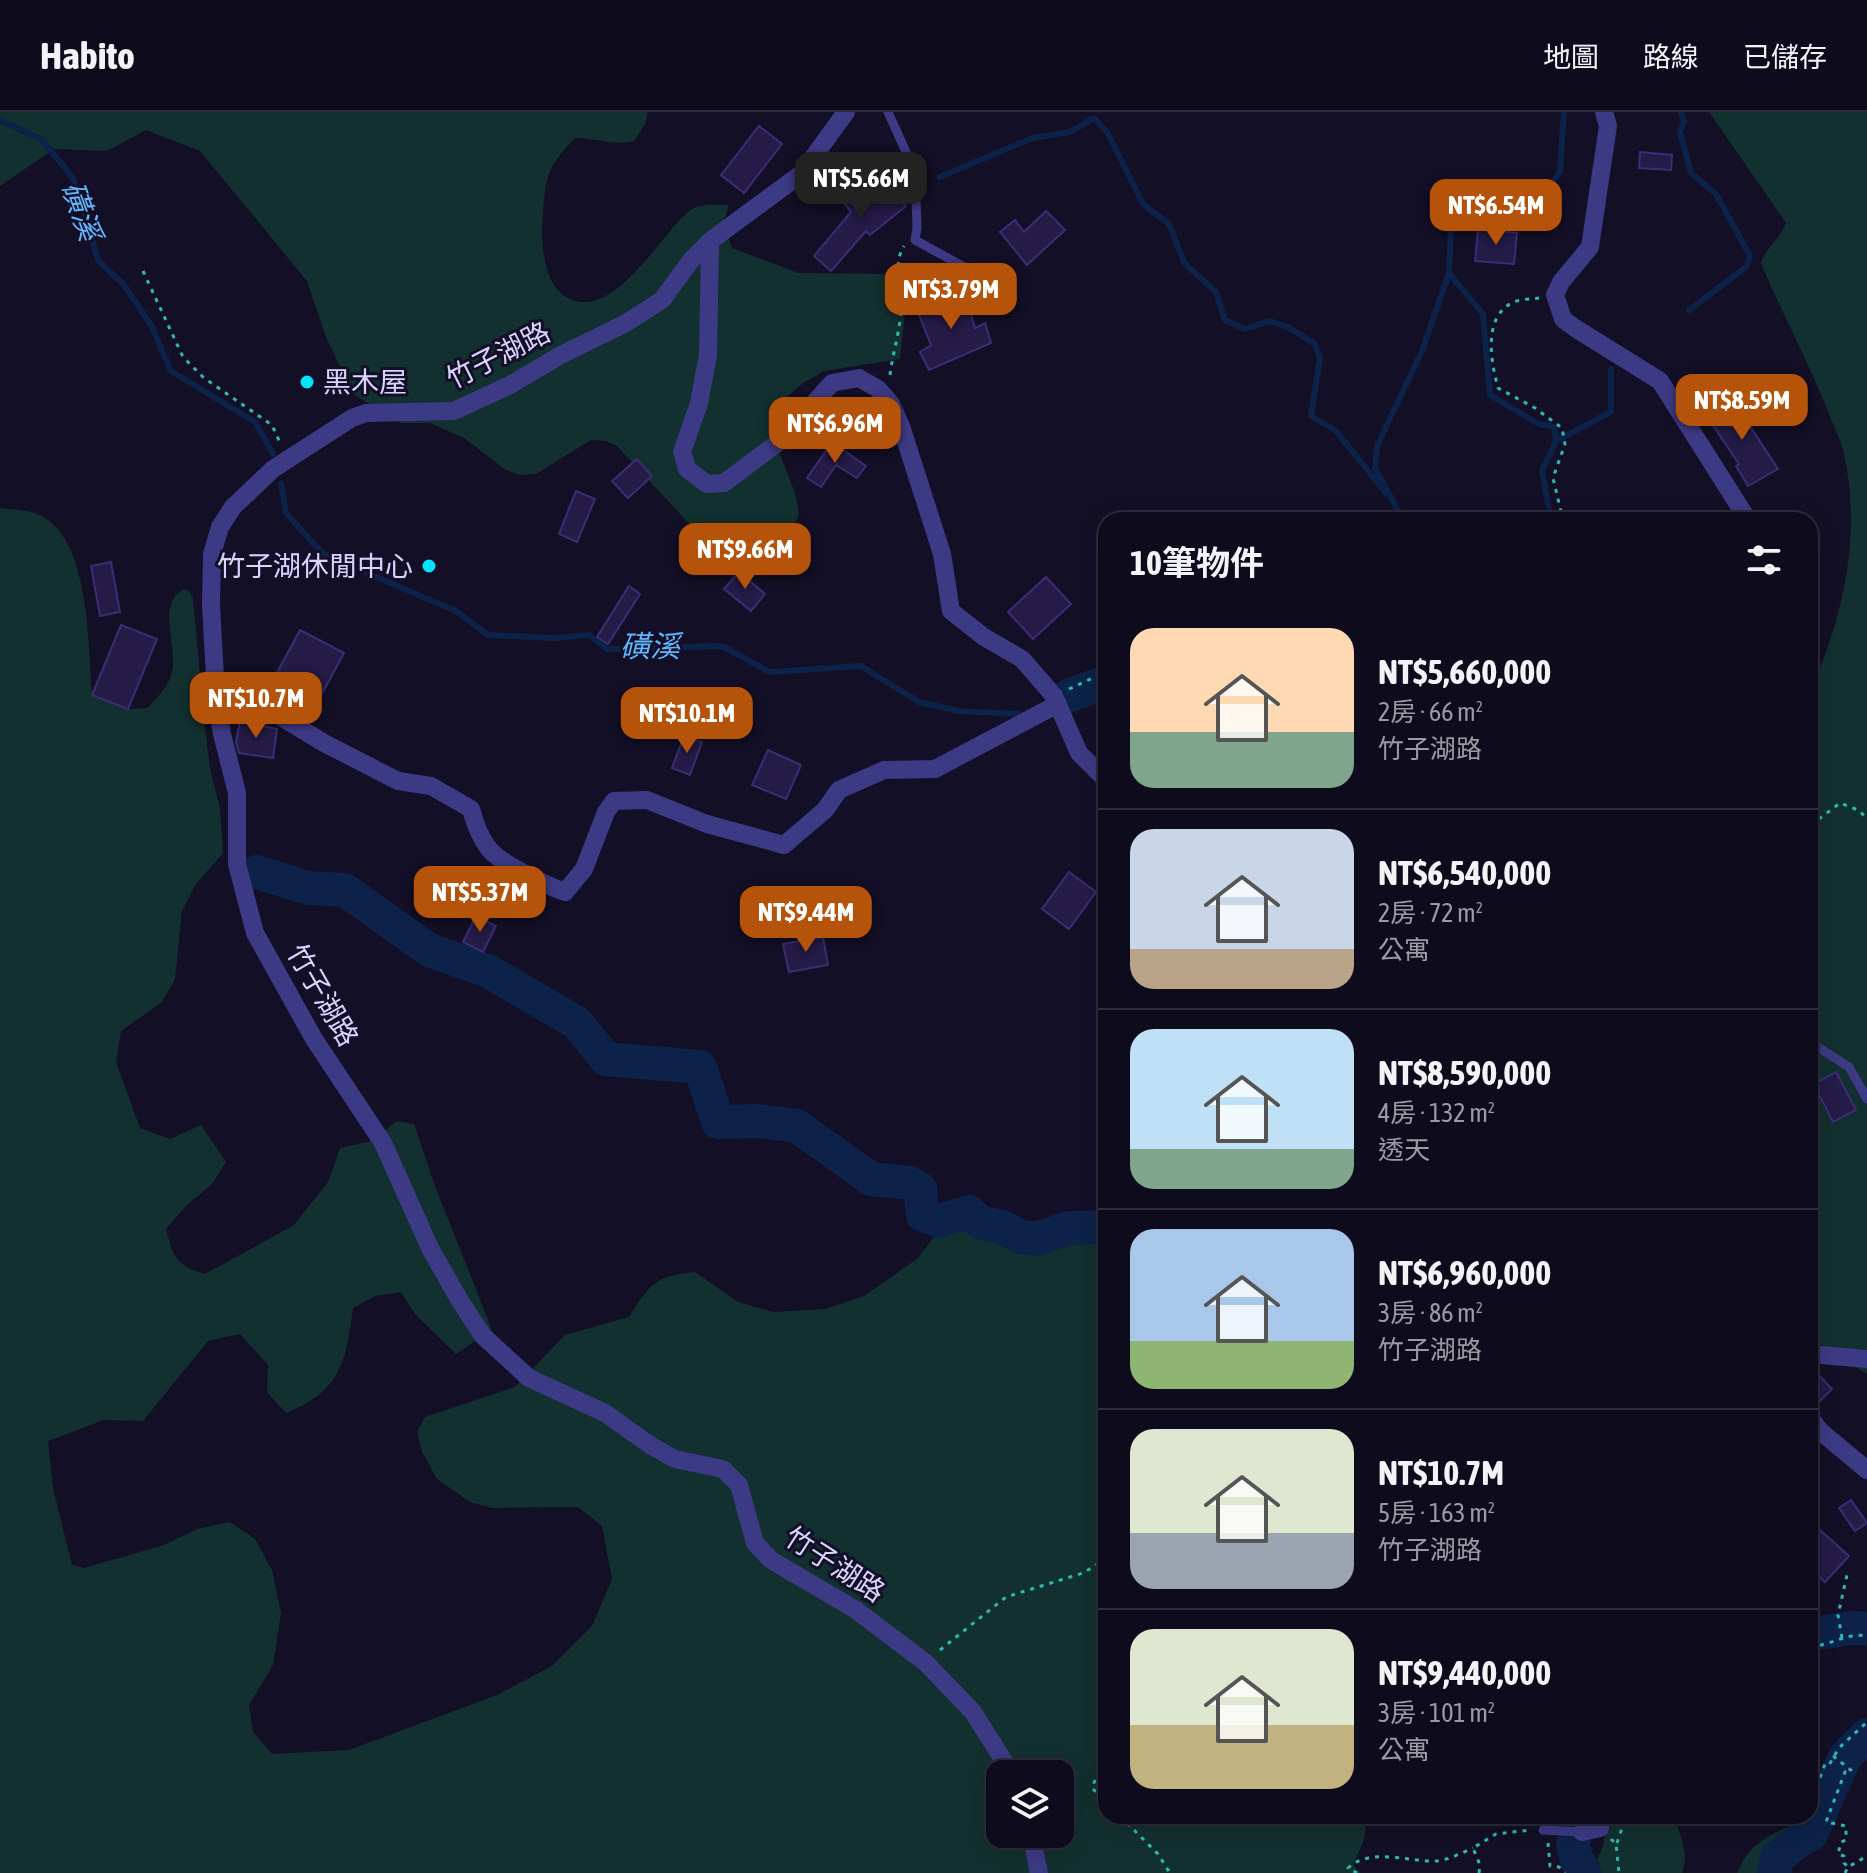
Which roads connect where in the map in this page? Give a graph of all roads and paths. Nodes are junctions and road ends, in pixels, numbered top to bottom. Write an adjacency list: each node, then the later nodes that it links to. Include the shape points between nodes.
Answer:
1 (846, 112): 5 (street, 竹子湖路, via 801,174)
2 (888, 112): 4 (lane, via 915,172)
3 (1604, 112): 8 (street, via 1608,126 1590,247)
4 (915, 240): 6 (lane); 9 (path, via 898,257 902,302 890,374 899,389)
5 (710, 241): 9 (street, via 708,355 682,452 687,469 698,479 724,483 780,441 832,383 859,378); 10 (street, 竹子湖路, via 662,300 510,385 454,411 366,413)
6 (966, 268)
7 (143, 271): 10 (path, via 183,357 272,425)
8 (1555, 295): 11 (path, via 1512,303 1493,323 1490,359 1498,388 1562,428 1565,444 1553,478); 12 (street, via 1563,319 1660,381)
9 (891, 404): 15 (street, via 942,554 951,611 1022,659)
10 (288, 459): 14 (street, 竹子湖路, via 233,507 220,527 211,580)
11 (1561, 512)
12 (1743, 512)
13 (1098, 676): 15 (path)
14 (216, 696): 15 (street, via 278,715 398,781 431,786 471,809 491,852 565,892 584,869 614,801 647,800 707,824 784,845 825,810 839,790 884,770 935,769); 30 (street, 竹子湖路, via 237,793 237,864 255,933 314,1039 383,1143 430,1248 483,1336 529,1378 605,1413 675,1459 723,1469 739,1485 755,1543 771,1560 856,1610)
15 (1056, 700): 16 (street, via 1079,753)
16 (1098, 772)
17 (1818, 818): 18 (path, via 1840,803)
18 (1867, 818)
19 (1818, 1047): 20 (lane, via 1849,1067)
20 (1867, 1099)
21 (1818, 1355): 22 (street)
22 (1867, 1359)
23 (1818, 1428): 24 (street)
24 (1867, 1470)
25 (1098, 1564): 30 (path, via 1006,1597)
26 (1847, 1575): 28 (path, via 1838,1615)
27 (1867, 1636): 28 (path)
28 (1842, 1638): 29 (path)
29 (1818, 1647)
30 (926, 1663): 33 (street, 竹子湖路, via 973,1712)
31 (1867, 1722): 32 (path)
32 (1833, 1756): 35 (path); 45 (path, via 1852,1771 1845,1772 1826,1822 1846,1826 1838,1854)
33 (1003, 1760)
34 (1098, 1773): 36 (path, via 1092,1788)
35 (1818, 1784)
36 (1098, 1794)
37 (1128, 1824): 47 (path)
38 (1623, 1824): 41 (path)
39 (1587, 1827): 40 (lane); 41 (path)
40 (1543, 1830): 43 (path, via 1496,1834); 50 (path, via 1550,1866)
41 (1616, 1844): 51 (path)
42 (1034, 1848): 46 (street)
43 (1473, 1848): 48 (path, via 1438,1861 1382,1857 1348,1868); 49 (path)
44 (1867, 1856): 45 (path)
45 (1848, 1867): 52 (path)
46 (1039, 1873)
47 (1170, 1873)
48 (1357, 1873)
49 (1479, 1873)
50 (1565, 1873)
51 (1619, 1873)
52 (1845, 1873)

